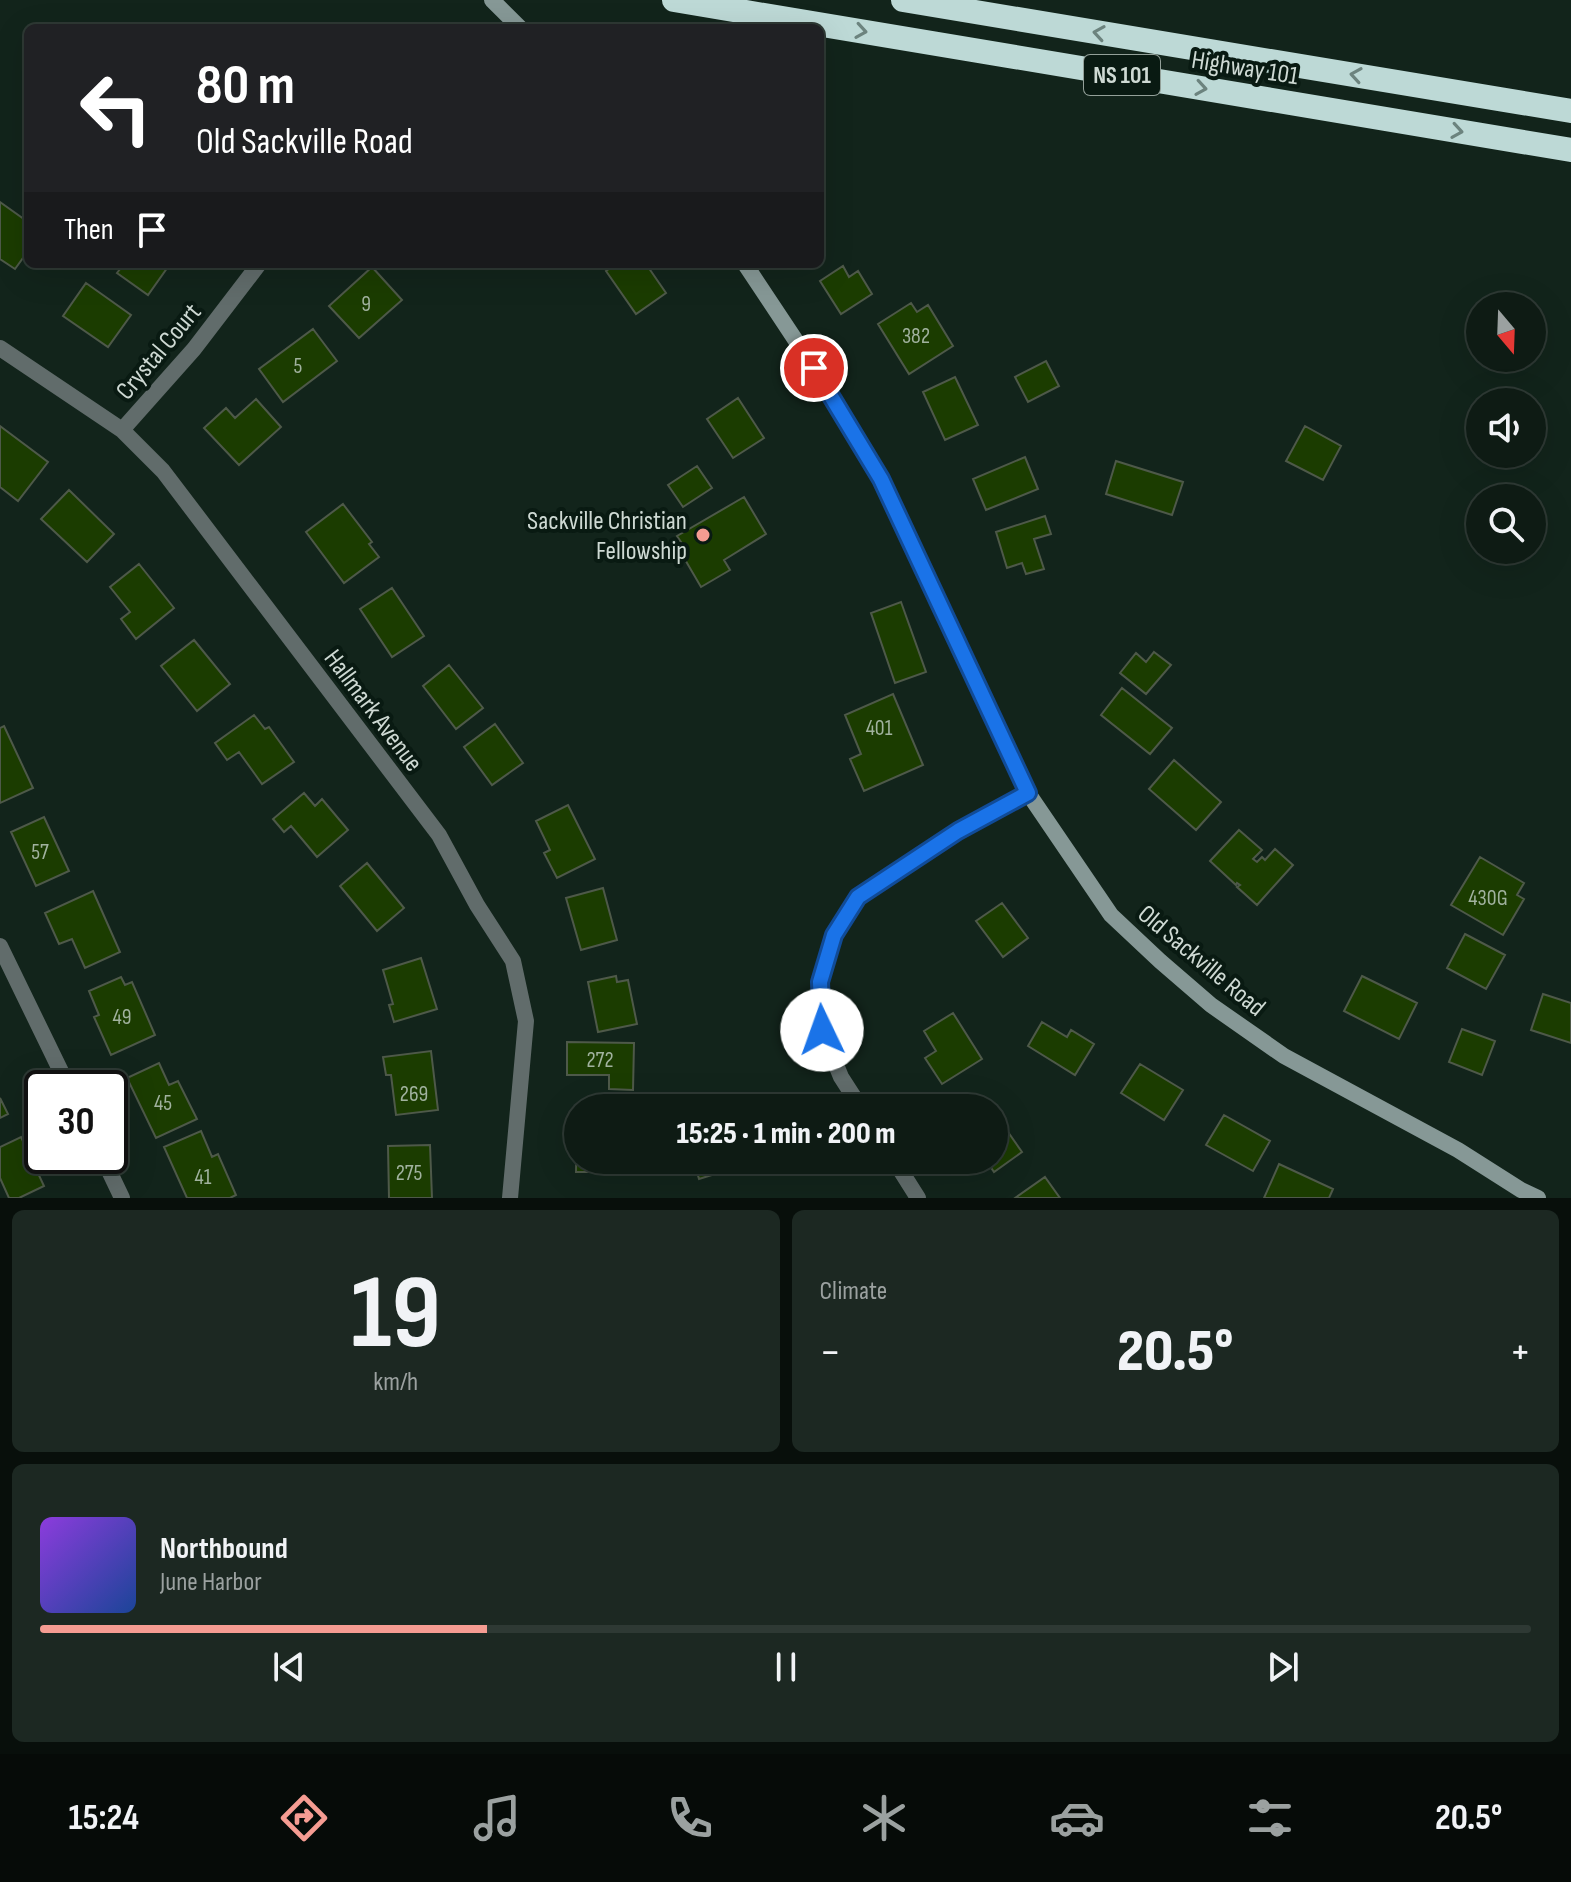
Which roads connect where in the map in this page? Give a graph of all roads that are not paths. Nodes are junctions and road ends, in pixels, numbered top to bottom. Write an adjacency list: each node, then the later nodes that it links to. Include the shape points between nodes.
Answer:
1 (492, 0): 4 (street)
2 (674, 0): 5 (highway, Highway 101 / NS 101, one-way to 5)
3 (903, 0): 7 (highway, Highway 101 / NS 101, one-way to 3)
4 (516, 24)
5 (818, 24)
6 (824, 25): 8 (highway, Highway 101 / NS 101, one-way to 8)
7 (1571, 111)
8 (1571, 150)
9 (256, 268): 12 (street, Crystal Court)
10 (748, 268): 13 (street, Old Sackville Road, via 881,479)
11 (0, 348): 12 (street, Hallmark Avenue)
12 (122, 430): 21 (street, Hallmark Avenue, via 163,471 439,835 513,961 526,1021)
13 (1028, 793): 16 (street, via 958,831 858,897 834,935 820,982 822,1030); 19 (street, Old Sackville Road, via 1111,915 1211,1005 1284,1056 1458,1150)
14 (0, 946): 15 (street)
15 (60, 1070)
16 (852, 1094)
17 (111, 1174): 20 (street)
18 (903, 1174): 22 (street)
19 (1520, 1194): 23 (street, Old Sackville Road)
20 (122, 1198)
21 (510, 1198)
22 (918, 1198)
23 (1538, 1198)

